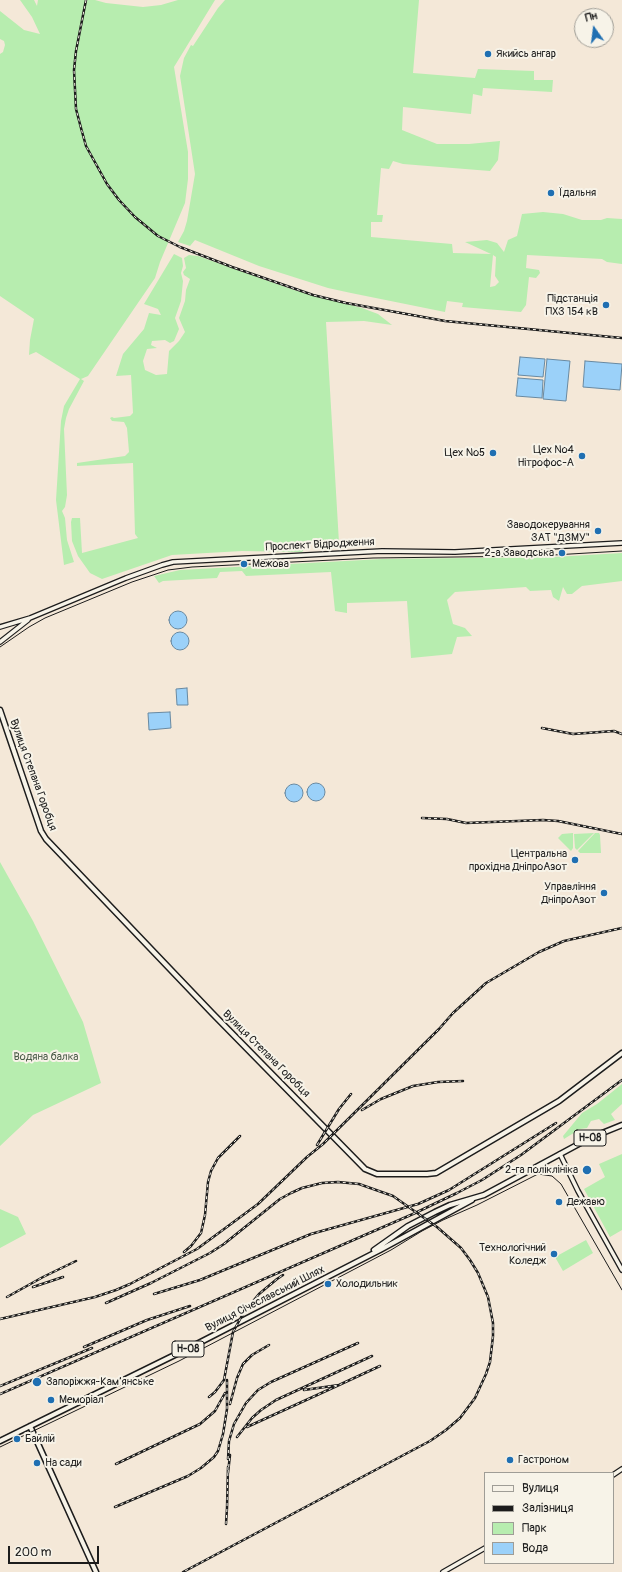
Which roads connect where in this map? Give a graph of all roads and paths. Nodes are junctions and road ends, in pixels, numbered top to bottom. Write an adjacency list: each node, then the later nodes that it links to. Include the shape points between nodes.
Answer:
1 (622, 543): 2 (street, Проспект Відродження, via 454,552 382,551 173,562 126,578)
2 (30, 618): 3 (street, Проспект Відродження); 4 (street, Проспект Відродження)
3 (0, 627)
4 (0, 642)
5 (0, 710): 6 (main road, Вулиця Степана Горобця, via 41,831 46,839 365,1169 377,1174 436,1173 559,1100)
6 (622, 1053)
7 (622, 1125): 8 (main road, Вулиця Січеславський Шлях / Н-08)
8 (560, 1154): 9 (street); 10 (main road, Вулиця Січеславський Шлях / Н-08, via 380,1250 150,1368)
9 (622, 1270)
10 (30, 1426): 11 (main road, Вулиця Січеславський Шлях / Н-08); 13 (main road)
11 (0, 1441)
12 (484, 1549): 14 (street)
13 (96, 1572)
14 (443, 1572)

